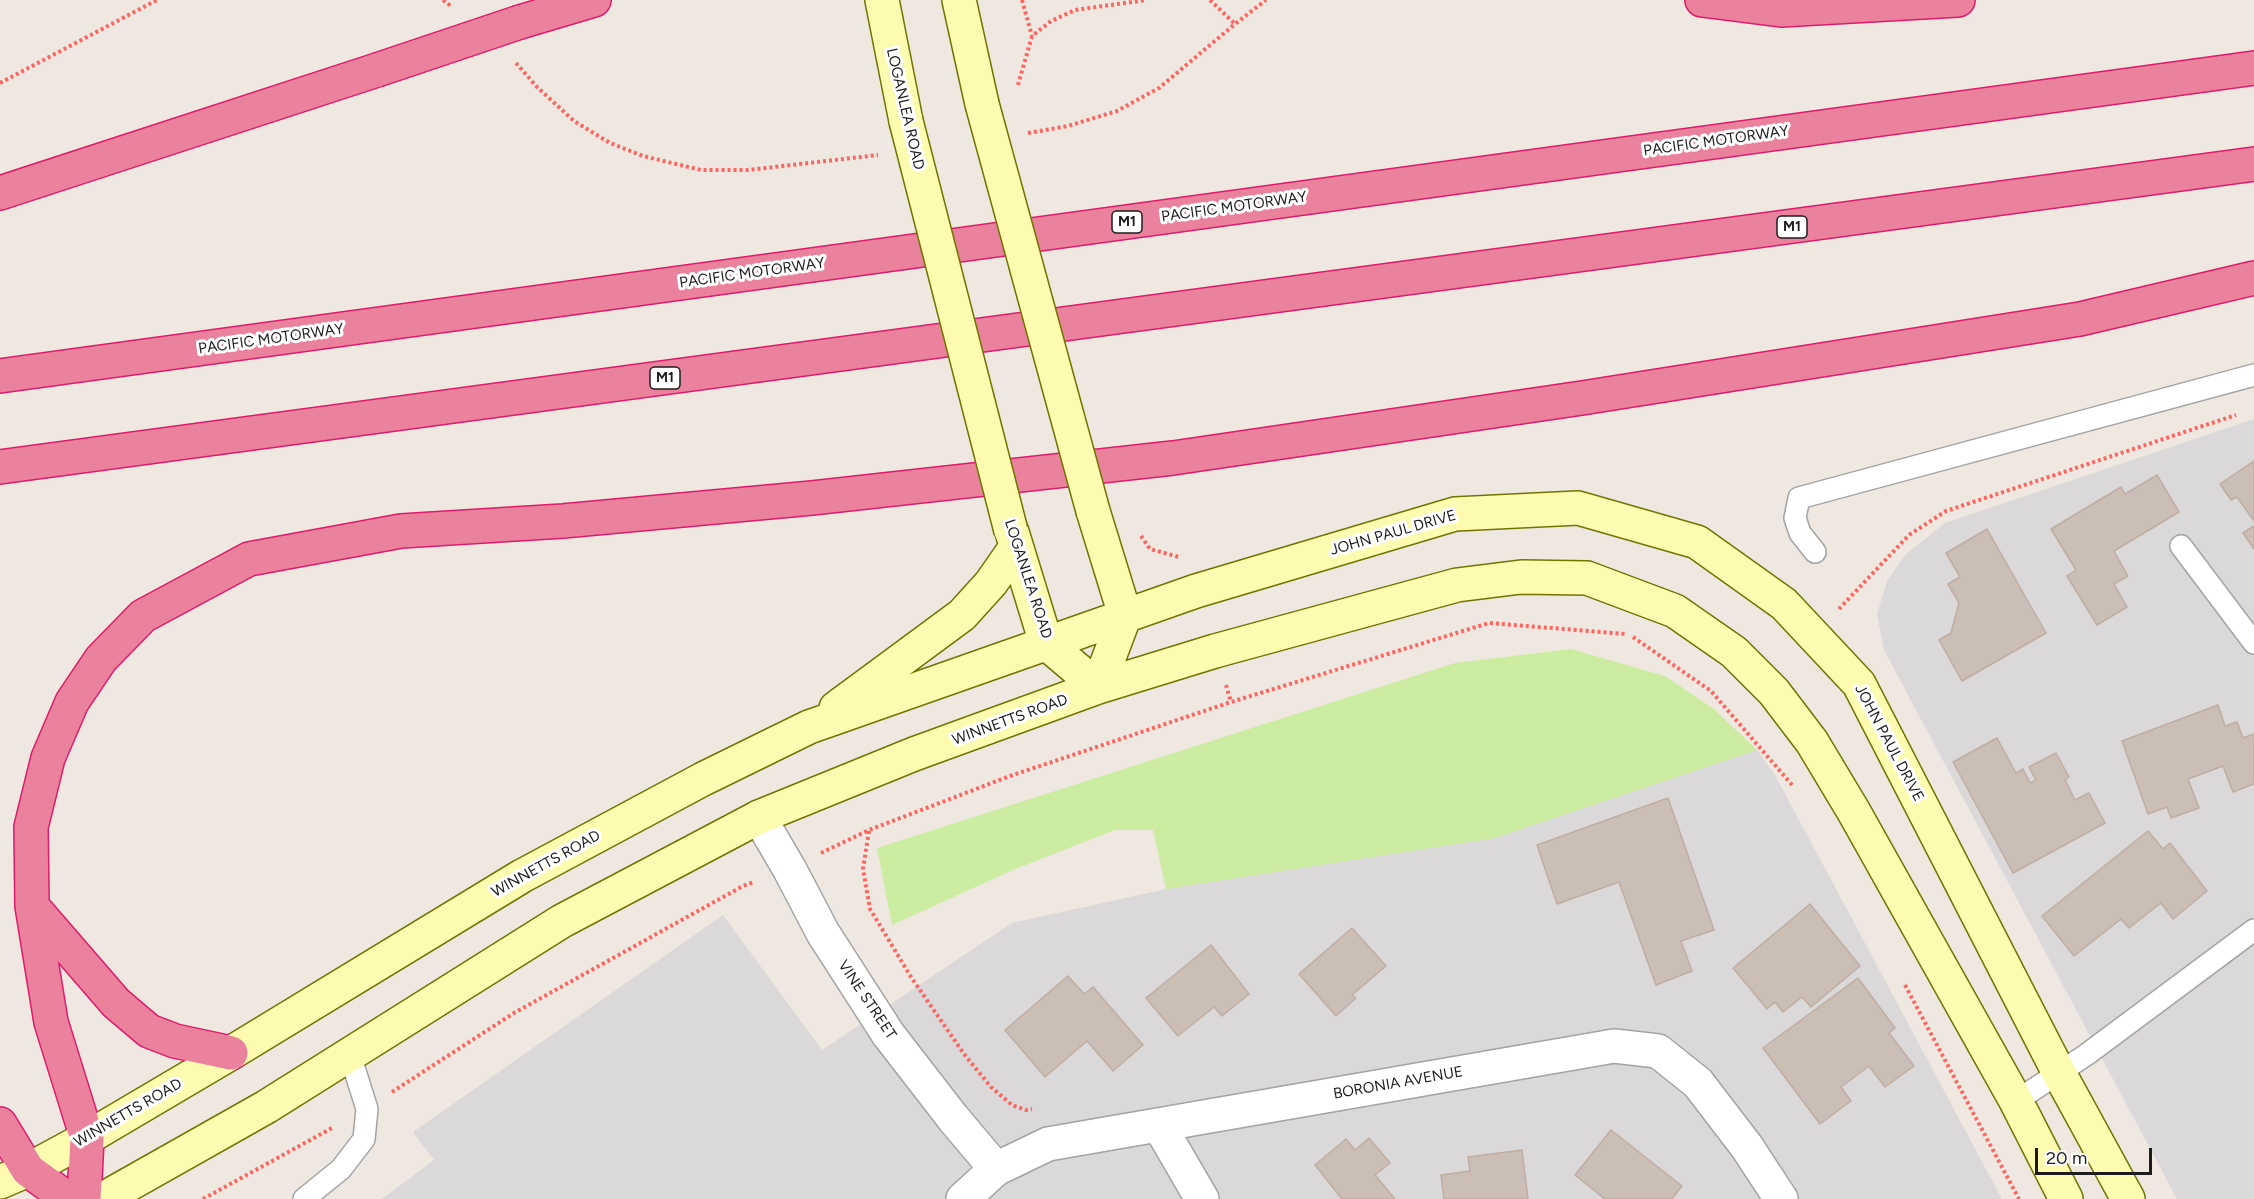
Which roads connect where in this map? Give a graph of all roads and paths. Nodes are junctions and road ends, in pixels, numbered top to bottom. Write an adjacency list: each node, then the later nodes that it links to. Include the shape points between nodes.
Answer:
1 (157, 0): 18 (path)
2 (443, 0): 13 (path)
3 (594, 0): 12 (highway)
4 (959, 0): 34 (main road, bridge, via 982,104)
5 (1022, 0): 15 (path)
6 (1146, 0): 15 (path, via 1075,10 1051,21)
7 (1210, 0): 14 (path)
8 (1266, 0): 14 (path)
9 (1702, 0): 10 (highway, via 1781,10)
10 (1958, 0)
11 (885, 1): 30 (main road, LOGANLEA ROAD, bridge, via 906,121)
12 (564, 4): 23 (highway, bridge, via 520,22)
13 (460, 15)
14 (1235, 24): 20 (path, via 1159,88 1117,111 1068,126)
15 (1032, 36): 19 (path)
16 (511, 58): 21 (path, via 574,121 610,143 643,156 701,170 748,170)
17 (2254, 68): 26 (highway, PACIFIC MOTORWAY / M1)
18 (0, 83)
19 (1017, 88)
20 (1022, 134)
21 (884, 154)
22 (2254, 165): 28 (highway, M1)
23 (0, 194)
24 (2254, 278): 45 (highway, via 2080,319 1173,458 812,498 401,531 249,560 143,616 101,659 72,702 48,758 31,827)
25 (2254, 375): 32 (lane, via 1799,498 1797,526)
26 (0, 376)
27 (2243, 412): 36 (path, via 1946,511 1900,544 1835,614)
28 (0, 467)
29 (1137, 530): 33 (path, via 1150,549)
30 (1014, 539): 35 (main road, LOGANLEA ROAD); 39 (main road, via 991,583 962,615)
31 (2181, 546): 37 (lane)
32 (1815, 552)
33 (1180, 557)
34 (1125, 615): 35 (main road, WINNETTS ROAD); 36 (main road, JOHN PAUL DRIVE, via 1455,514 1578,508 1696,542 1784,604); 38 (main road)
35 (1046, 643): 38 (main road, LOGANLEA ROAD); 39 (main road, WINNETTS ROAD)
36 (1821, 643): 50 (main road, JOHN PAUL DRIVE, via 1859,684)
37 (2254, 643)
38 (1098, 687): 41 (main road, WINNETTS ROAD, via 914,754); 51 (main road, via 1457,585 1521,577 1587,578 1675,612 1734,652 1774,692 1812,742)
39 (809, 727): 48 (main road, WINNETTS ROAD, via 522,876)
40 (1794, 788): 42 (path, via 1711,692 1630,635 1489,623 1231,702 1010,776)
41 (759, 817): 49 (main road, WINNETTS ROAD, via 562,921); 57 (street, VINE STREET, via 823,933 888,1034)
42 (869, 830): 43 (path); 53 (path, via 863,869 870,909 964,1054 1012,1105)
43 (830, 848)
44 (743, 886): 52 (path, via 514,1013)
45 (32, 906): 48 (highway, via 116,1003 149,1031 174,1041); 56 (highway, via 51,1022)
46 (2254, 930): 50 (lane, via 2086,1055)
47 (1904, 982): 67 (path)
48 (231, 1053): 56 (main road, WINNETTS ROAD)
49 (350, 1055): 52 (lane); 61 (main road, WINNETTS ROAD)
50 (2058, 1071): 51 (lane); 69 (main road, JOHN PAUL DRIVE)
51 (2016, 1101): 68 (main road)
52 (367, 1108): 62 (path); 63 (lane, via 364,1139 342,1169)
53 (1034, 1109)
54 (0, 1124): 58 (highway)
55 (1159, 1125): 57 (street, BORONIA AVENUE, via 1048,1144); 65 (street); 66 (street, BORONIA AVENUE, via 1614,1046 1658,1051 1698,1083)
56 (87, 1138): 58 (main road, WINNETTS ROAD); 60 (highway)
57 (996, 1169): 64 (street, BORONIA AVENUE)
58 (14, 1176): 59 (highway)
59 (68, 1199)
60 (84, 1199)
61 (103, 1199)
62 (203, 1199)
63 (304, 1199)
64 (963, 1199)
65 (1202, 1199)
66 (1782, 1199)
67 (2019, 1199)
68 (2066, 1199)
69 (2128, 1199)

